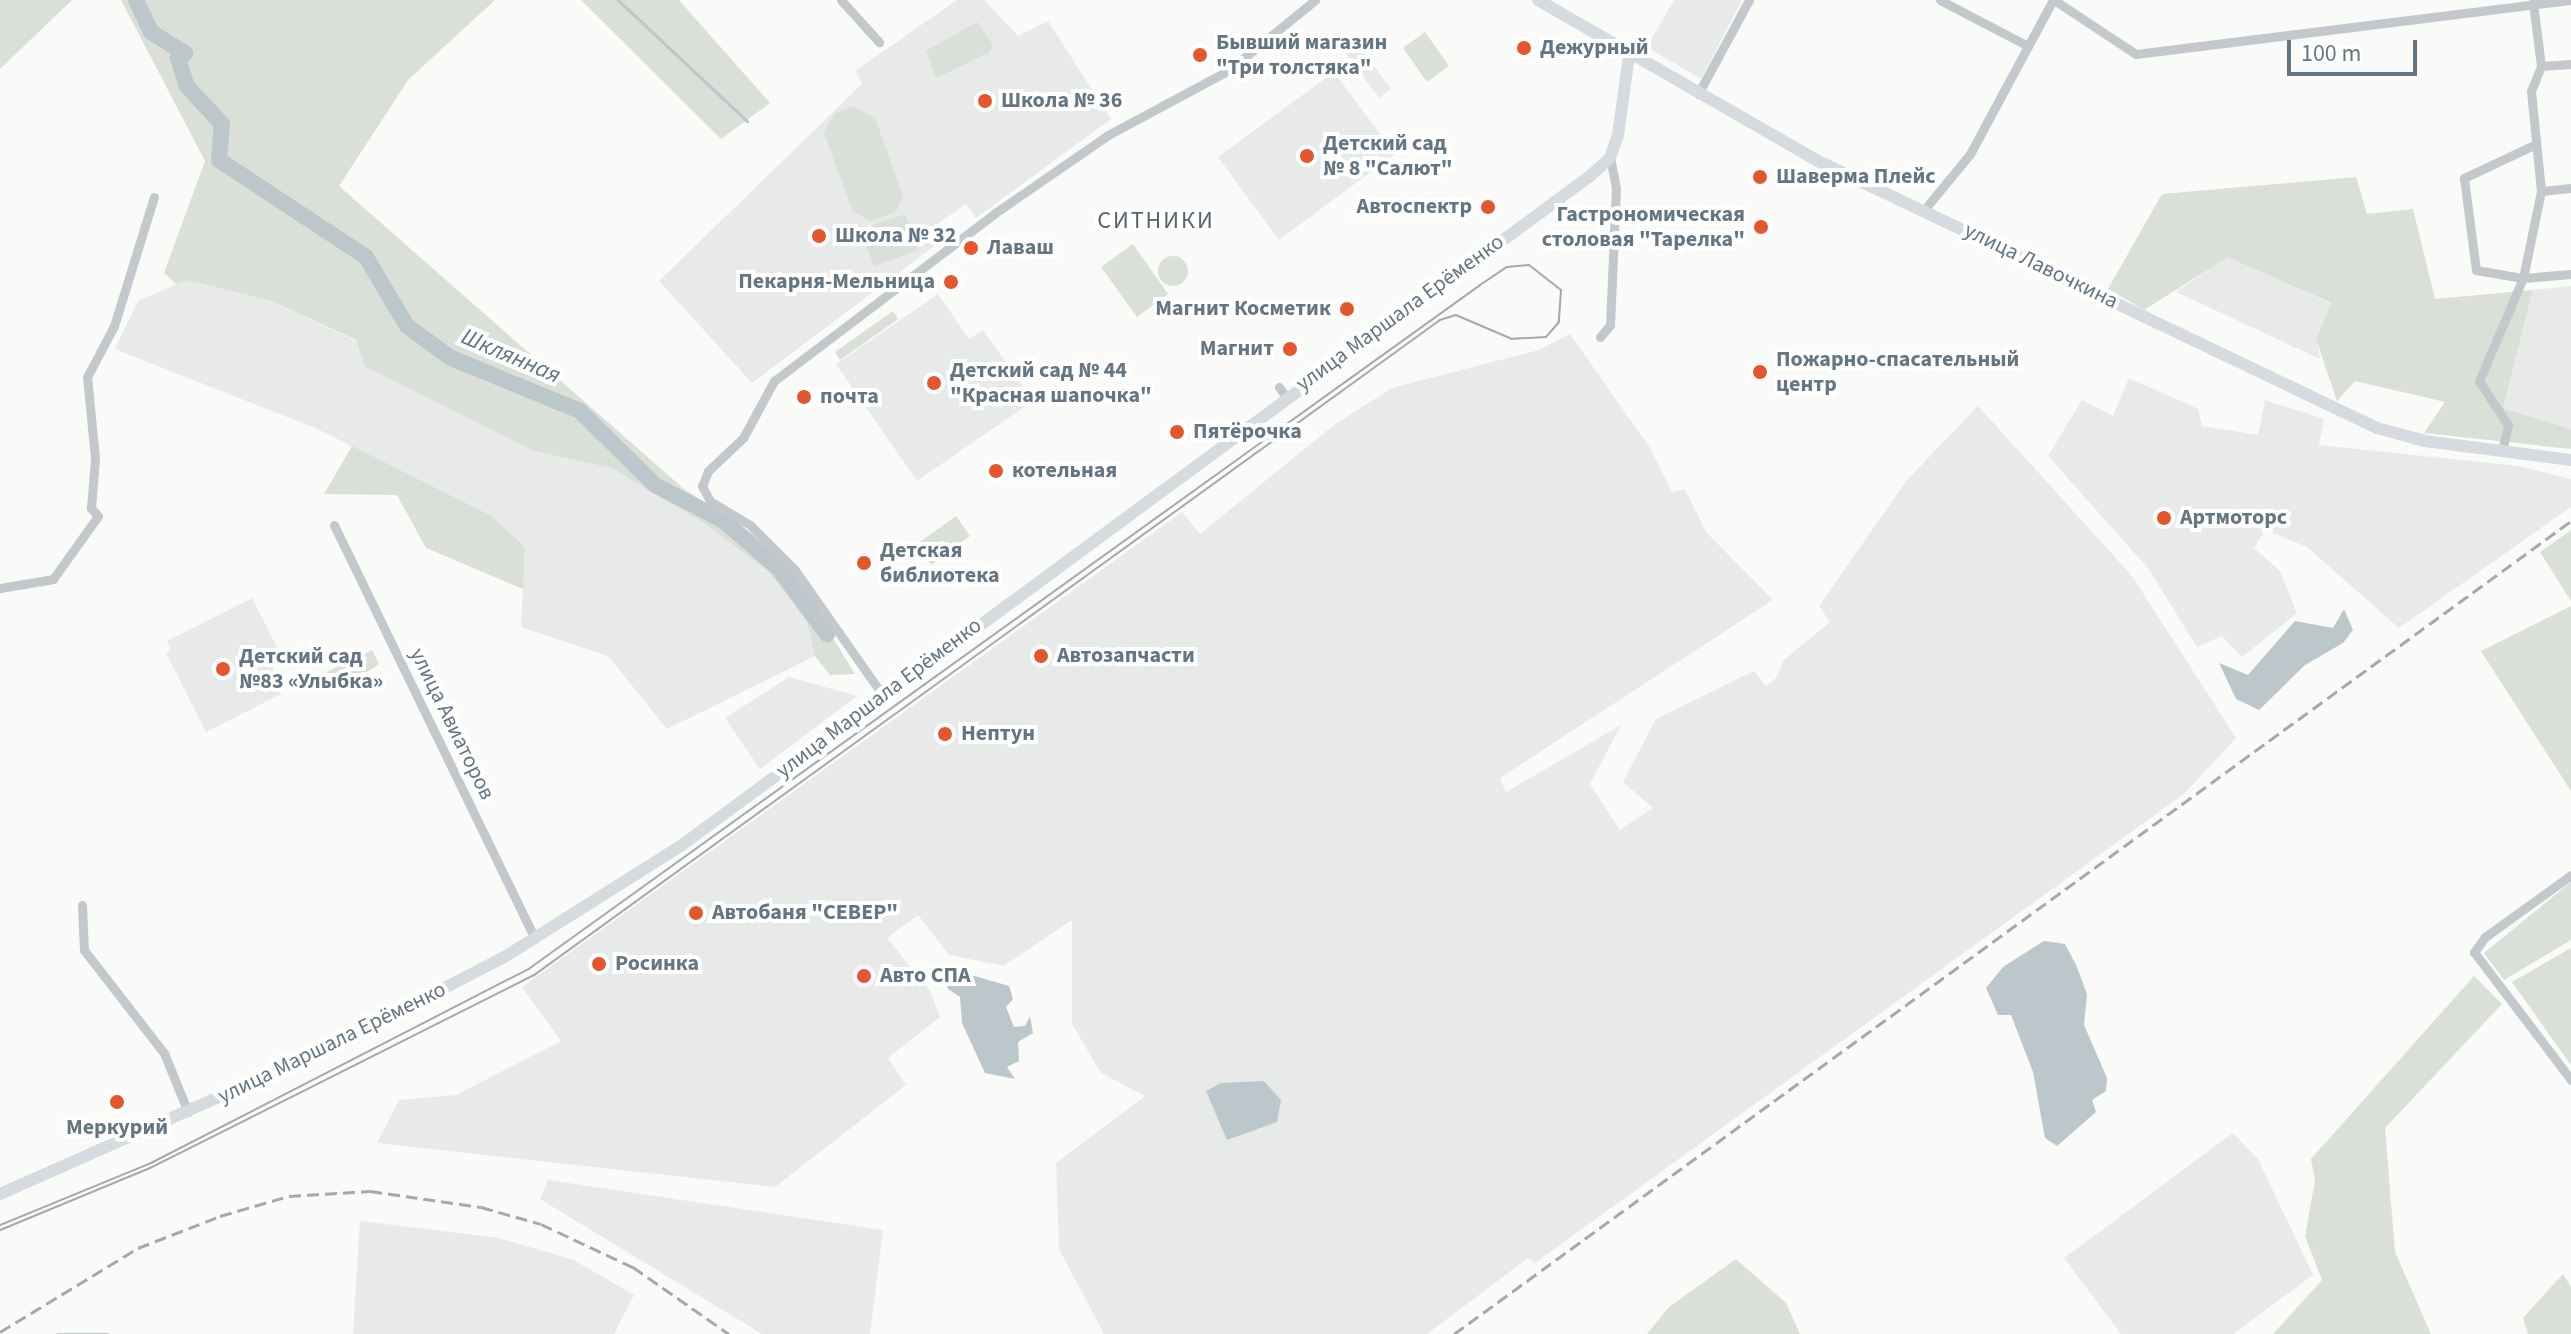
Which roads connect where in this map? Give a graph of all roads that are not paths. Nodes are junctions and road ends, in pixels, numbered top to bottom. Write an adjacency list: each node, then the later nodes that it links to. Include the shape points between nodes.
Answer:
1 (841, 0): 9 (street)
2 (1315, 0): 28 (street, via 1229,70 1108,135 995,213 774,381 743,438 708,471 702,486 710,501 750,525 795,570)
3 (1538, 0): 11 (main road, улица Лавочкина)
4 (1749, 0): 14 (street)
5 (1940, 0): 10 (street)
6 (2054, 0): 8 (street, via 2136,54); 10 (street)
7 (2571, 0): 8 (street)
8 (2532, 3): 13 (street)
9 (879, 42)
10 (2028, 46): 20 (street, via 1970,154)
11 (1629, 56): 14 (main road, улица Лавочкина); 16 (main road)
12 (2571, 64): 13 (street)
13 (2541, 66): 15 (street, via 2531,91)
14 (1698, 94): 20 (main road, улица Лавочкина)
15 (2536, 144): 18 (street); 22 (street, via 2464,178 2476,270)
16 (1610, 158): 23 (street, via 1616,188 1610,325); 28 (main road, улица Маршала Ерёменко, via 1283,392)
17 (2571, 188): 18 (street)
18 (2541, 191): 22 (street)
19 (154, 197): 27 (street, via 114,326 87,377 95,458 91,508 98,516 53,579)
20 (1924, 210): 24 (main road, улица Лавочкина, via 2377,428)
21 (2571, 274): 22 (street)
22 (2523, 278): 24 (street, via 2479,381 2508,425)
23 (1600, 337)
24 (2502, 451): 25 (main road, улица Лавочкина)
25 (2571, 460)
26 (334, 525): 31 (street, улица Авиаторов)
27 (0, 588)
28 (882, 694): 31 (main road, улица Маршала Ерёменко, via 682,845)
29 (2571, 875): 32 (street, via 2485,937 2474,952)
30 (82, 905): 33 (street, via 84,950 164,1053)
31 (535, 939): 33 (main road, улица Маршала Ерёменко, via 321,1052)
32 (2571, 1080)
33 (188, 1112): 34 (main road, улица Маршала Ерёменко)
34 (0, 1194)

